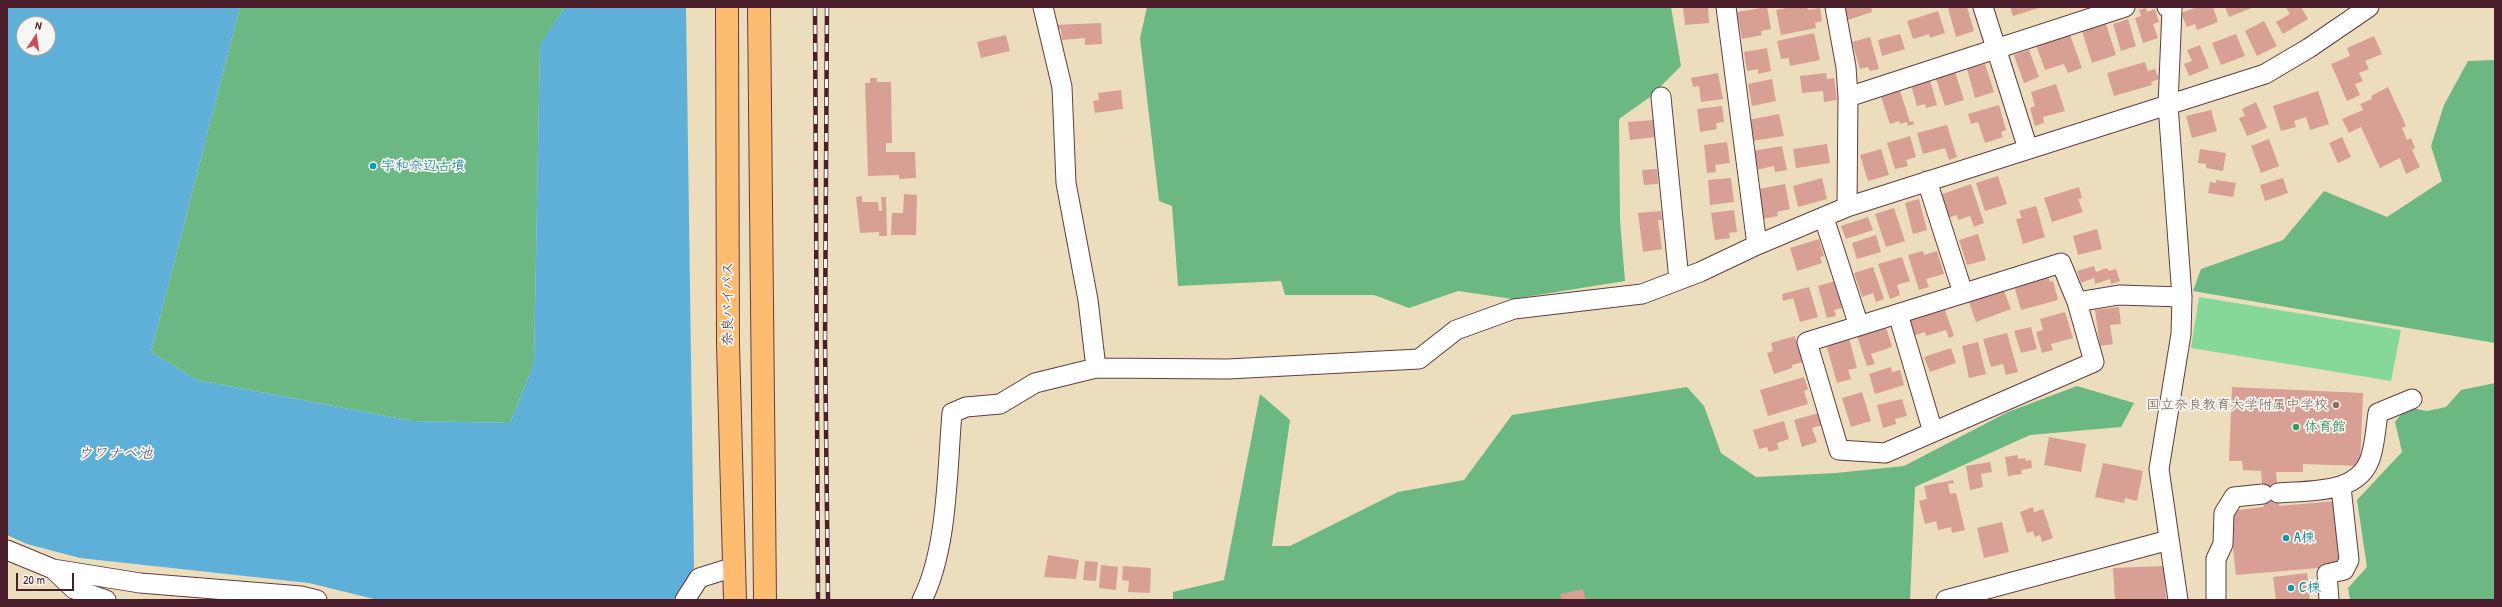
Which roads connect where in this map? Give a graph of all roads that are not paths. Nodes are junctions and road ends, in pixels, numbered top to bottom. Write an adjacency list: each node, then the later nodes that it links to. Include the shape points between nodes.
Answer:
1 (727, 7): 31 (highway, 奈良バイパス, via 728,345)
2 (759, 7): 37 (highway)
3 (1043, 7): 25 (street, via 1062,87 1066,183 1088,300)
4 (1726, 7): 18 (street)
5 (1835, 7): 12 (street, via 1846,67)
6 (1983, 7): 10 (street)
7 (2125, 7): 10 (street)
8 (2369, 7): 13 (street, via 2265,74)
9 (2172, 8): 13 (street)
10 (1996, 49): 12 (street); 14 (street)
11 (1661, 97): 19 (street)
12 (1848, 97): 16 (street)
13 (2168, 105): 14 (street); 21 (street)
14 (2028, 149): 15 (street)
15 (1927, 181): 16 (street); 20 (street)
16 (1847, 207): 17 (street)
17 (1824, 218): 18 (street); 24 (street)
18 (1757, 245): 19 (street)
19 (1679, 280): 25 (street, via 1642,294 1514,309 1456,330 1419,359 1228,369)
20 (1963, 293): 22 (street, via 2061,263); 23 (street)
21 (2182, 297): 22 (street, via 2119,295); 29 (street, via 2182,334 2158,469)
22 (2077, 302): 27 (street, via 2094,362)
23 (1898, 314): 24 (street); 27 (street)
24 (1859, 326): 27 (street, via 1807,342 1839,450 1885,453)
25 (1096, 368): 38 (street, via 1035,383 1000,404 966,407 952,413 943,523 930,585)
26 (2412, 399): 28 (street, via 2378,413 2371,457 2356,480)
27 (1933, 432)
28 (2340, 487): 41 (street, via 2234,497 2224,513 2223,544 2216,559); 42 (street, via 2349,560 2344,570 2327,574)
29 (2169, 540): 39 (street); 40 (street)
30 (7, 550): 32 (street)
31 (734, 567): 35 (street, via 699,578); 36 (highway, 奈良バイパス)
32 (53, 569): 33 (street, via 74,589); 34 (street, via 140,582 301,596)
33 (106, 600)
34 (317, 600)
35 (685, 600)
36 (735, 600)
37 (765, 600)
38 (922, 600)
39 (1946, 600)
40 (2178, 600)
41 (2216, 600)
42 (2329, 600)

